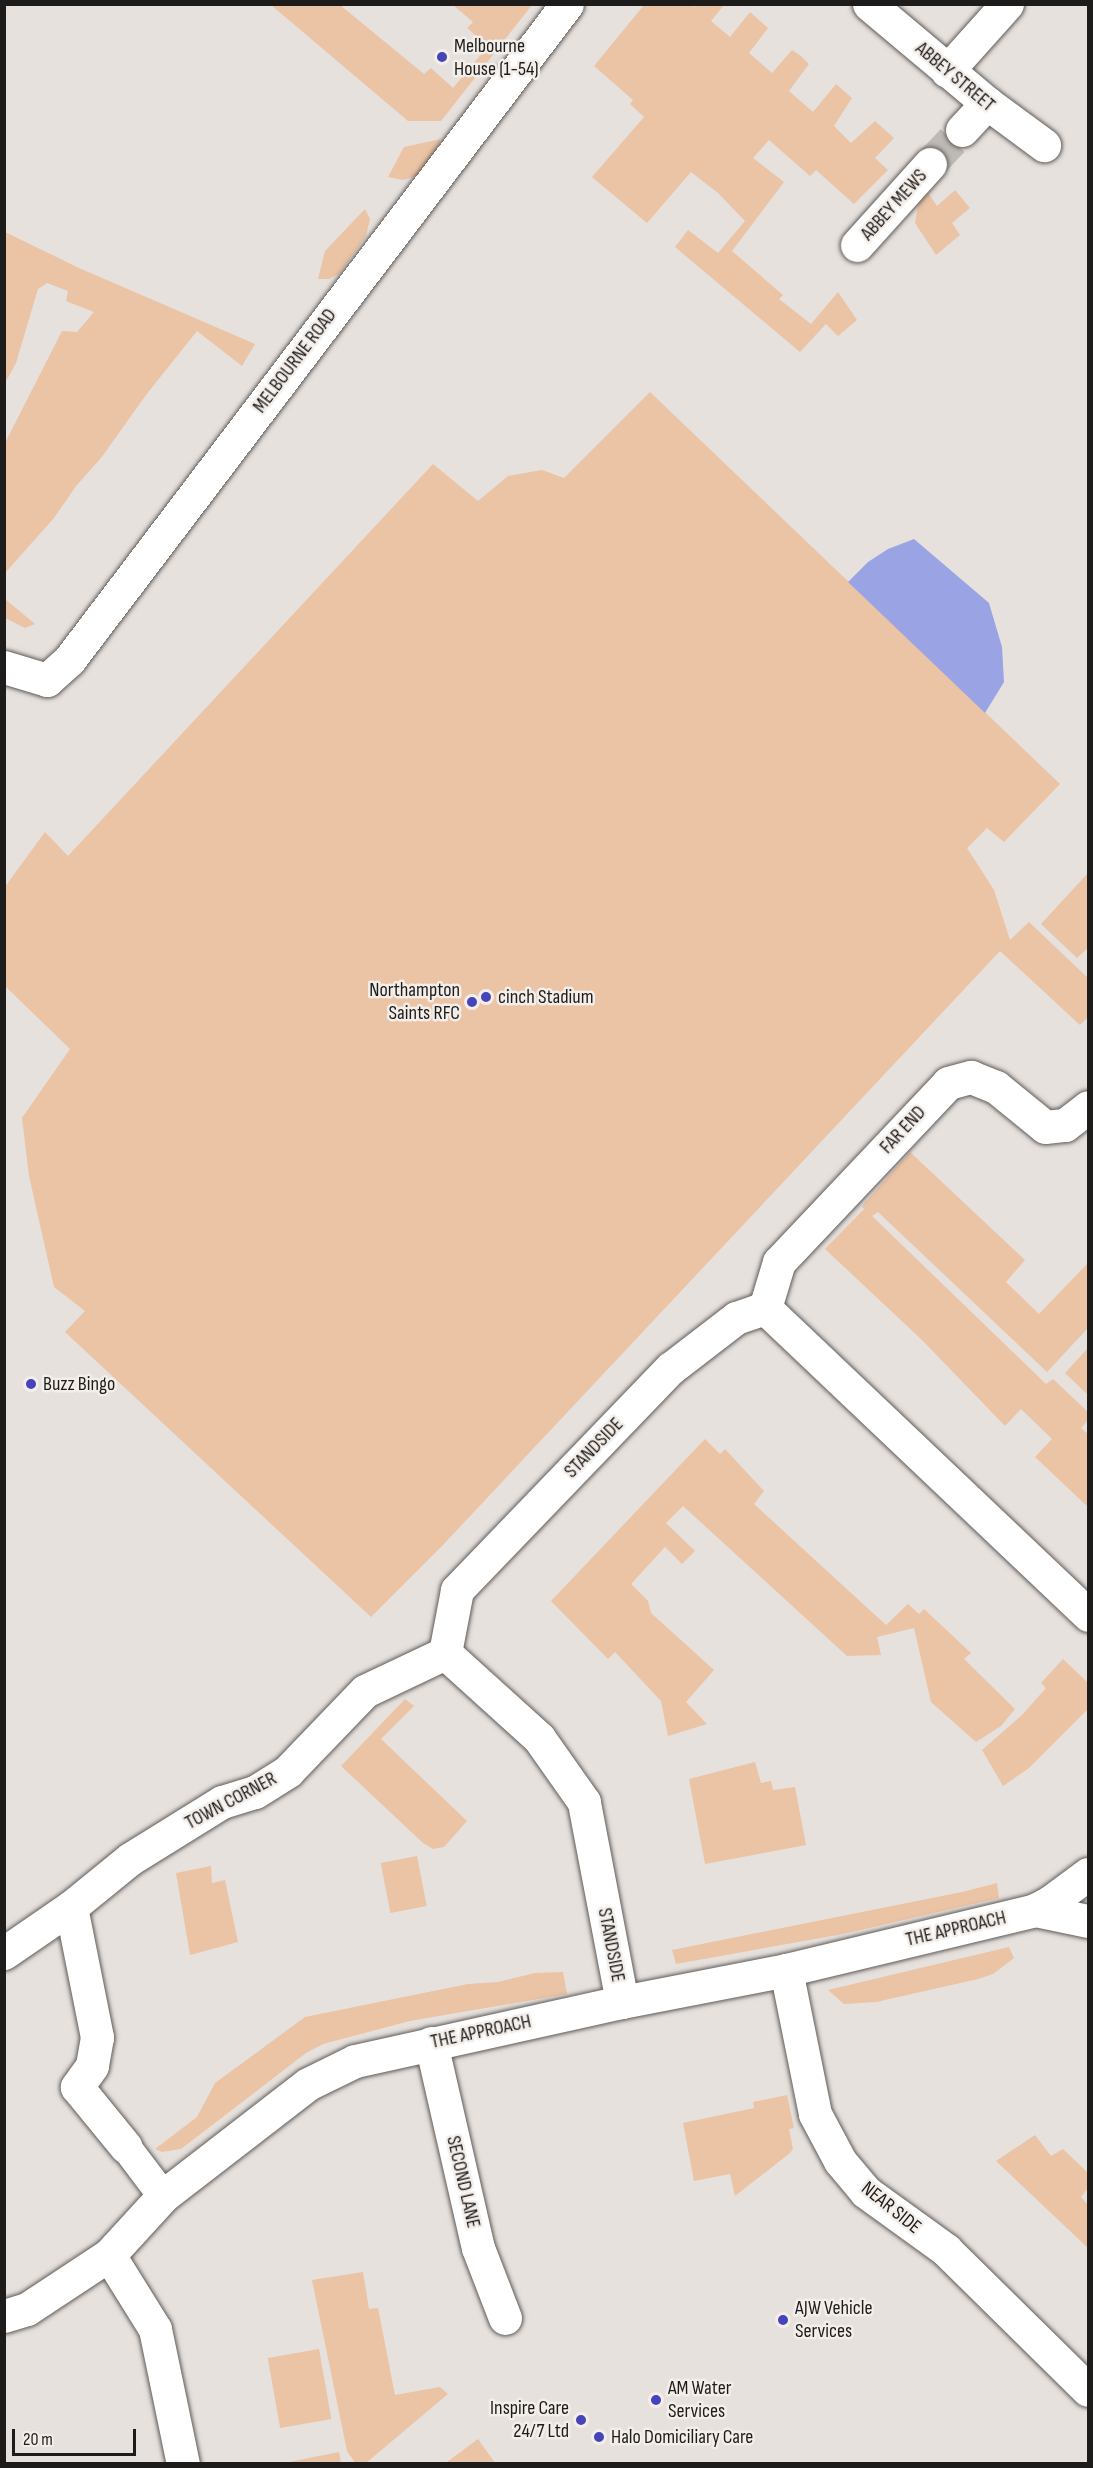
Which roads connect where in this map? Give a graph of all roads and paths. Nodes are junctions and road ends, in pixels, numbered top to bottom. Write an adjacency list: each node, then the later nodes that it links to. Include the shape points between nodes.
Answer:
1 (567, 4): 10 (street, MELBOURNE ROAD, via 70,658 47,680)
2 (869, 4): 4 (street, ABBEY STREET)
3 (1007, 4): 4 (street)
4 (947, 71): 5 (street, ABBEY STREET)
5 (987, 103): 6 (street); 7 (street, ABBEY STREET)
6 (962, 130)
7 (1044, 146)
8 (930, 164): 9 (street, ABBEY MEWS)
9 (857, 245)
10 (4, 667)
11 (1089, 1107): 12 (street, FAR END, via 1065,1125 1045,1127 996,1087 971,1077 948,1083 779,1262)
12 (765, 1308): 13 (street); 14 (street, STANDSIDE, via 736,1318 671,1368 458,1590)
13 (1089, 1615)
14 (445, 1653): 17 (street, TOWN CORNER, via 365,1691 288,1771 255,1792 222,1802 130,1859); 21 (street, STANDSIDE, via 539,1738 584,1802)
15 (1089, 1874): 16 (street, THE APPROACH)
16 (1043, 1906): 18 (street, THE APPROACH); 20 (street, THE APPROACH)
17 (71, 1907): 19 (street, TOWN CORNER); 23 (street, via 98,2037 92,2066 77,2087)
18 (1089, 1921)
19 (4, 1953)
20 (786, 1970): 21 (street, THE APPROACH); 28 (street, NEAR SIDE, via 815,2114 840,2161 866,2192 946,2250)
21 (622, 2002): 22 (street, THE APPROACH)
22 (431, 2043): 24 (street, THE APPROACH, via 355,2061 308,2084); 27 (street, SECOND LANE, via 478,2248)
23 (126, 2147): 24 (street)
24 (163, 2196): 25 (street, THE APPROACH)
25 (109, 2255): 26 (street, THE APPROACH, via 27,2309); 29 (street, via 155,2329)
26 (4, 2316)
27 (505, 2318)
28 (1089, 2390)
29 (183, 2463)

